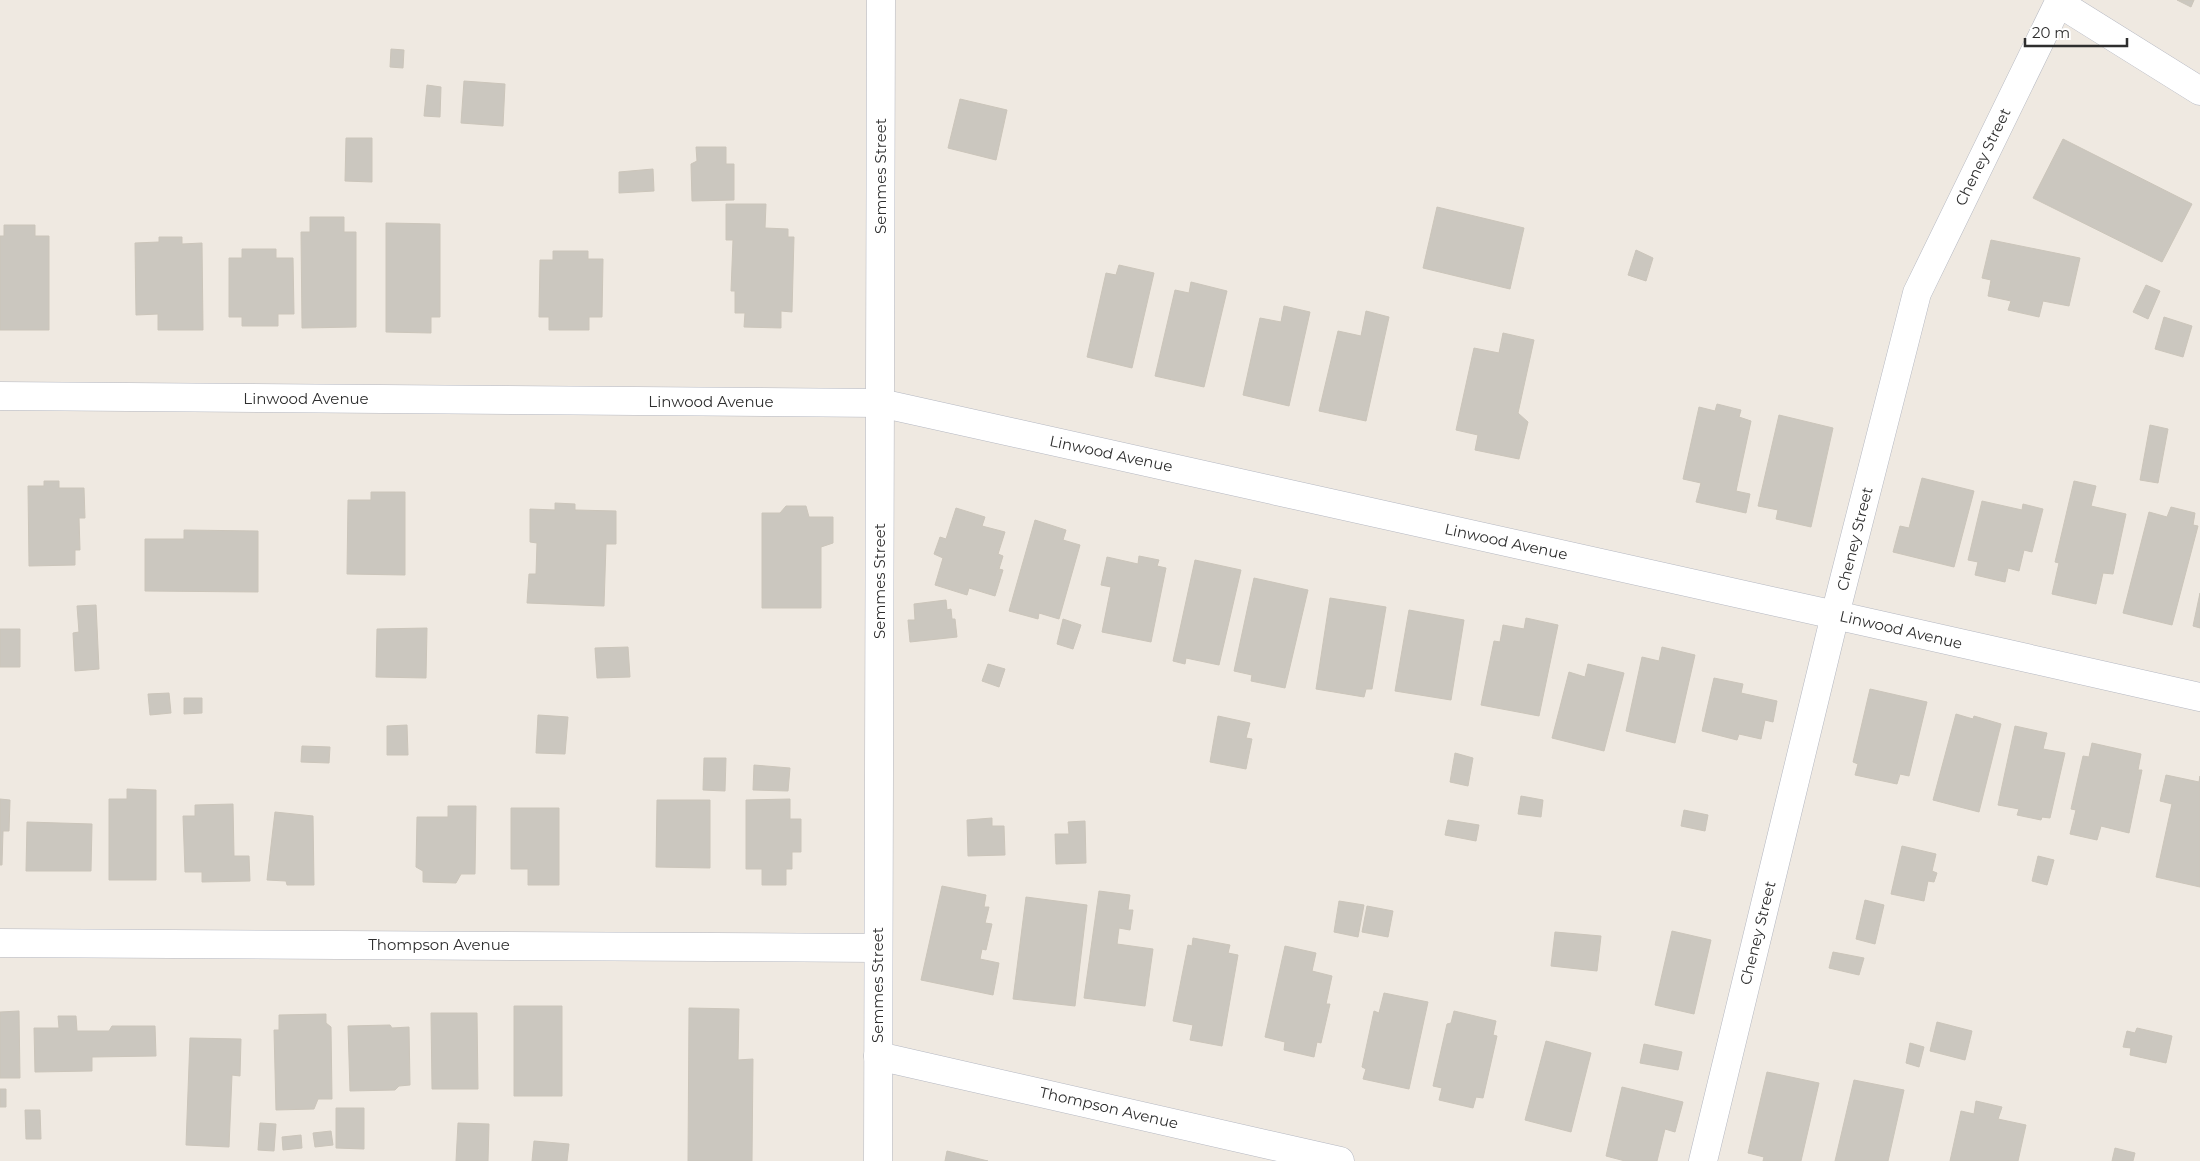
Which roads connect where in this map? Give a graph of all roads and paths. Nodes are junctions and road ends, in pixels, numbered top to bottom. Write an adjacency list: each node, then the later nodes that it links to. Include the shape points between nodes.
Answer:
1 (881, 0): 5 (street, Semmes Street)
2 (2059, 1): 3 (street); 6 (street, Cheney Street, via 1917,293)
3 (2200, 91)
4 (0, 396): 5 (street, Linwood Avenue)
5 (880, 403): 6 (street, Linwood Avenue); 9 (street, Semmes Street)
6 (1836, 614): 7 (street, Linwood Avenue); 13 (street, Cheney Street)
7 (2200, 697)
8 (0, 943): 9 (street, Thompson Avenue)
9 (878, 948): 10 (street, Semmes Street)
10 (878, 1056): 11 (street, Semmes Street); 12 (street, Thompson Avenue)
11 (878, 1161)
12 (1340, 1161)
13 (1703, 1161)

